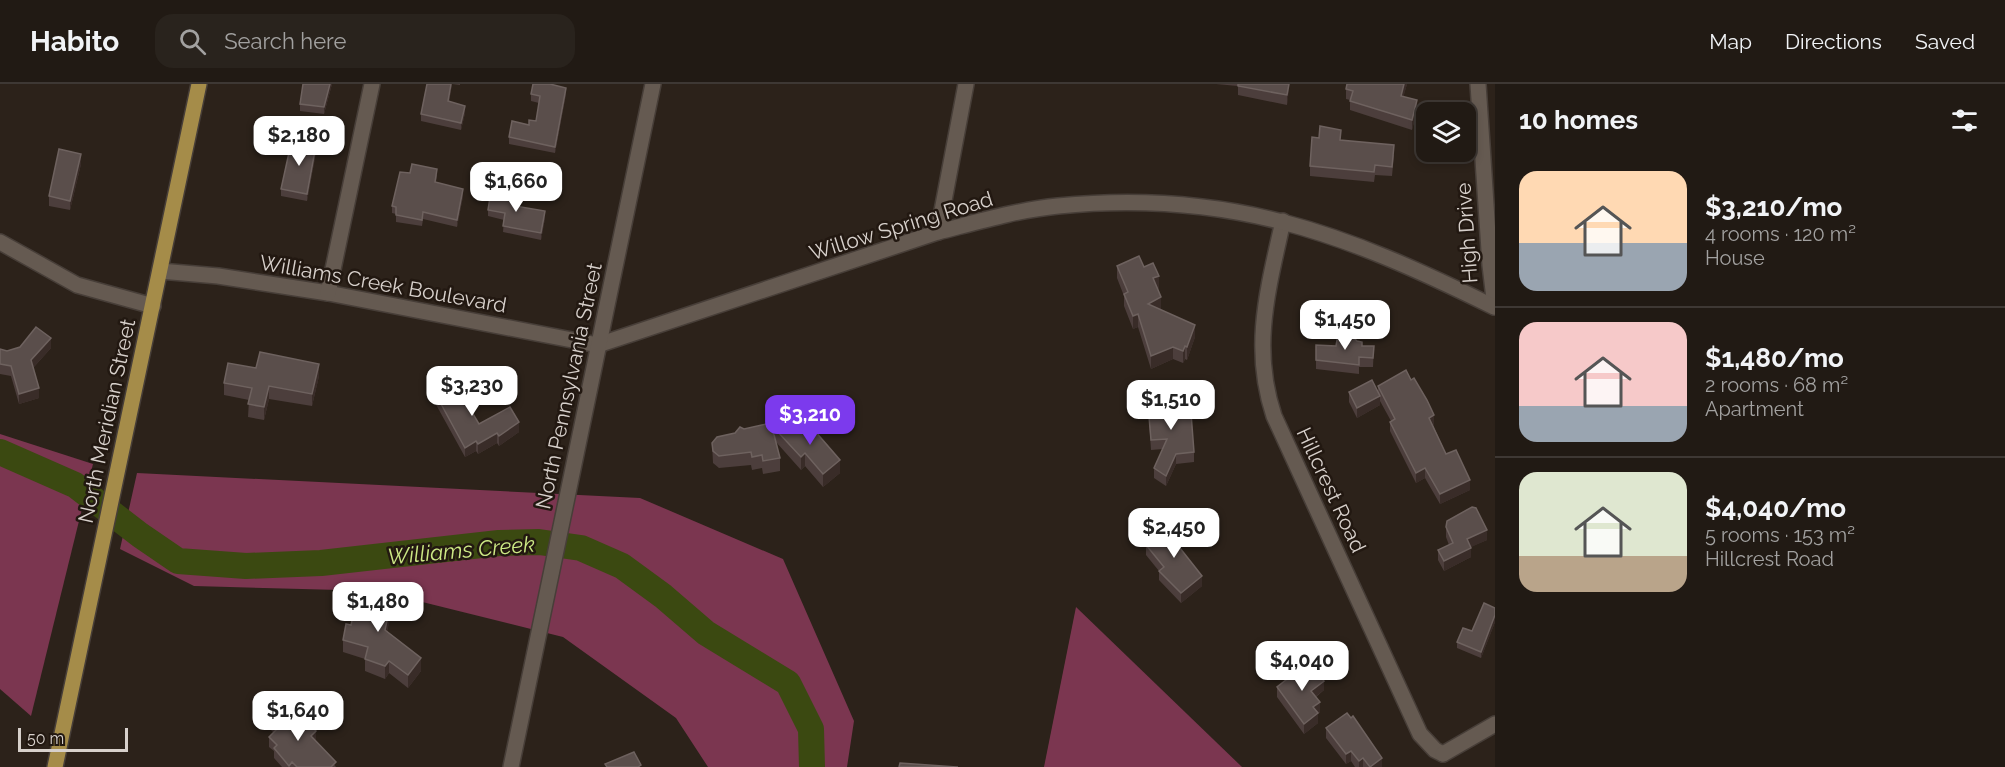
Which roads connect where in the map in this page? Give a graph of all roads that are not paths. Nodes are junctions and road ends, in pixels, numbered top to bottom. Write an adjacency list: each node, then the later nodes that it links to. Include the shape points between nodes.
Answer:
1 (199, 84): 9 (main road, North Meridian Street)
2 (372, 84): 10 (street)
3 (654, 84): 13 (street, North Pennsylvania Street)
4 (966, 84): 7 (street)
5 (1478, 84): 12 (street, High Drive)
6 (1283, 221): 7 (street, Willow Spring Road, via 1187,205 1087,203 1025,211); 12 (street, Willow Spring Road, via 1378,252); 15 (street, Hillcrest Road, via 1262,331 1266,392 1420,734)
7 (938, 232): 13 (street, Willow Spring Road)
8 (0, 242): 11 (street, via 76,285)
9 (160, 271): 10 (street, Williams Creek Boulevard); 11 (main road, North Meridian Street)
10 (328, 292): 13 (street, Williams Creek Boulevard)
11 (153, 306): 16 (main road, North Meridian Street)
12 (1495, 307)
13 (598, 345): 17 (street, North Pennsylvania Street)
14 (1495, 724): 15 (street)
15 (1442, 760)
16 (55, 767)
17 (511, 767)

